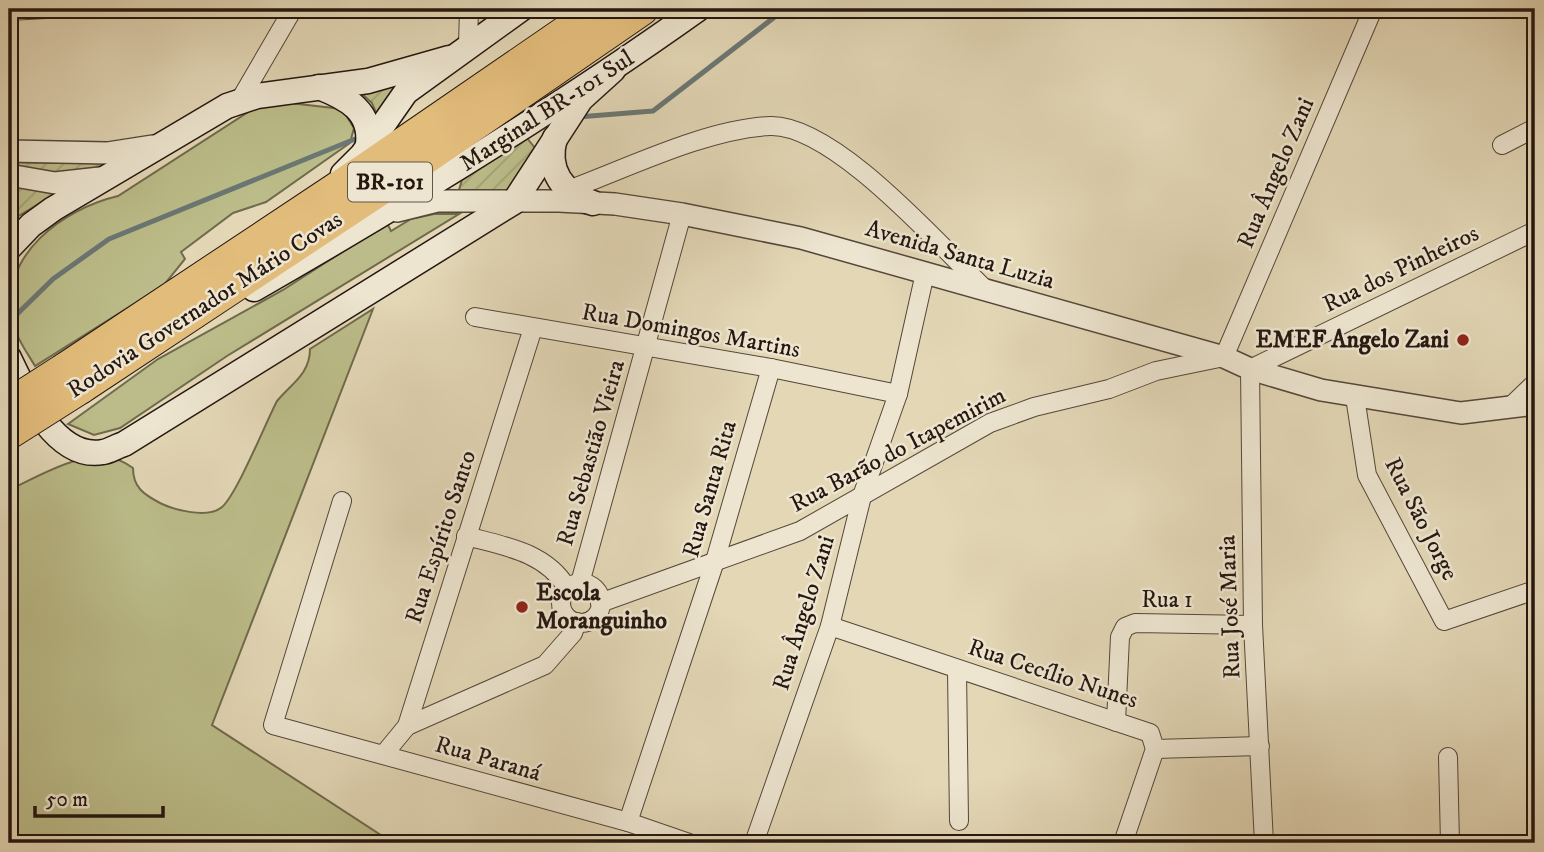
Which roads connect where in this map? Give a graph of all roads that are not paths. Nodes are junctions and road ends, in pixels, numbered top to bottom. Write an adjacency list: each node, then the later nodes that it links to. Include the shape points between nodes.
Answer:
1 (46, 9): 9 (street)
2 (293, 9): 13 (street)
3 (469, 9): 10 (street)
4 (521, 9): 10 (main road)
5 (598, 9): 29 (highway, Rodovia Governador Mário Covas / BR-101)
6 (642, 9): 35 (highway, Rodovia Governador Mário Covas / BR-101)
7 (698, 9): 11 (main road, Marginal BR-101 Sul)
8 (1373, 9): 36 (street, Rua Ângelo Zani)
9 (9, 11)
10 (458, 52): 12 (main road, via 368,81); 17 (main road, via 406,92)
11 (613, 70): 15 (main road, via 581,99); 26 (main road, Marginal BR-101 Sul)
12 (315, 85): 13 (main road); 17 (main road, via 342,96 361,112 368,128)
13 (240, 100): 16 (main road)
14 (1535, 128): 18 (street)
15 (555, 137): 22 (main road, via 553,166); 23 (main road)
16 (172, 139): 19 (street, via 122,152); 21 (main road)
17 (368, 145): 29 (main road, via 349,170 230,249)
18 (1502, 145)
19 (9, 151)
20 (9, 174): 21 (street, via 55,183)
21 (111, 175): 28 (main road, via 41,217)
22 (568, 190): 24 (main road); 31 (street, via 674,149 749,129 795,130 850,159)
23 (514, 202): 24 (street, Avenida Santa Luzia); 26 (street, Avenida Santa Luzia, via 417,204); 37 (main road, via 124,444 102,452 65,443 50,428)
24 (593, 203): 25 (street, Avenida Santa Luzia)
25 (682, 214): 30 (street, Avenida Santa Luzia, via 801,238); 34 (street, Rua Sebastião Vieira)
26 (366, 225): 35 (main road, Marginal BR-101 Sul)
27 (1535, 231): 39 (street, Rua dos Pinheiros)
28 (9, 248)
29 (210, 271): 40 (highway, Rodovia Governador Mário Covas / BR-101)
30 (925, 273): 31 (street, Avenida Santa Luzia); 42 (street, Rua Ângelo Zani)
31 (986, 290): 36 (street, Avenida Santa Luzia)
32 (475, 317): 33 (street, Rua Domingos Martins)
33 (533, 328): 34 (street, Rua Domingos Martins); 50 (street, Rua Espírito Santo)
34 (646, 348): 38 (street, Rua Domingos Martins); 52 (street, Rua Sebastião Vieira)
35 (136, 352): 40 (highway, Rodovia Governador Mário Covas / BR-101)
36 (1224, 357): 39 (street, Avenida Santa Luzia); 48 (street, Rua Barão do Itapemirim, via 1156,371 1110,389 1010,414)
37 (9, 358)
38 (771, 368): 42 (street, Rua Domingos Martins); 51 (street, Rua Santa Rita)
39 (1250, 369): 43 (street, Avenida Santa Luzia); 56 (street, Rua José Maria)
40 (73, 378): 45 (highway, Rodovia Governador Mário Covas / BR-101, bridge); 47 (highway, Rodovia Governador Mário Covas / BR-101, bridge)
41 (1535, 383): 46 (street)
42 (898, 394): 48 (street, Rua Ângelo Zani)
43 (1355, 397): 46 (street, Avenida Santa Luzia, via 1461,413); 53 (street, Rua São Jorge, via 1367,475 1444,621)
44 (1535, 404): 46 (street, Avenida Santa Luzia)
45 (9, 405)
46 (1510, 407)
47 (9, 433)
48 (862, 496): 51 (street, Rua Barão do Itapemirim, via 800,531); 57 (street, Rua Ângelo Zani)
49 (342, 501): 63 (street, Rua Paraná, via 273,725)
50 (466, 536): 52 (street, Rua Sebastião Vieira, via 516,549 546,564); 60 (street, Rua Espírito Santo)
51 (716, 561): 54 (street, Rua Barão do Itapemirim); 66 (street, Rua Santa Rita)
52 (573, 586): 54 (street, via 592,587); 55 (street, via 563,594 562,608)
53 (1535, 590)
54 (600, 603): 55 (street, via 590,620)
55 (577, 622): 60 (street, via 545,665)
56 (1253, 625): 59 (street, Rua 1, via 1135,623 1125,627 1120,636); 61 (street, Rua José Maria)
57 (830, 626): 58 (street, Rua Cecílio Nunes); 68 (street, Rua Ângelo Zani)
58 (957, 670): 59 (street, Rua Cecílio Nunes); 65 (street)
59 (1116, 722): 62 (street, Rua Cecílio Nunes, via 1150,733)
60 (407, 726): 63 (street, Rua Espírito Santo)
61 (1260, 746): 62 (street); 70 (street, Rua José Maria)
62 (1154, 749): 69 (street)
63 (384, 754): 66 (street, Rua Paraná)
64 (1448, 757): 71 (street)
65 (959, 821)
66 (628, 822): 67 (street, Rua Paraná)
67 (689, 843)
68 (754, 843)
69 (1123, 843)
70 (1264, 843)
71 (1450, 843)

